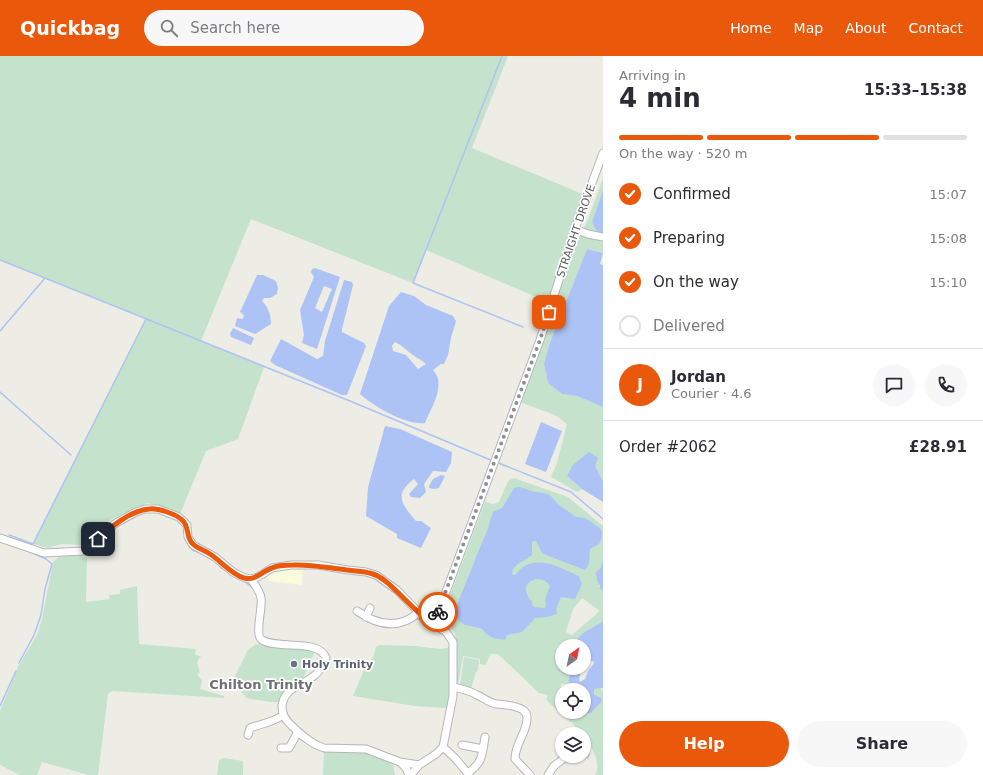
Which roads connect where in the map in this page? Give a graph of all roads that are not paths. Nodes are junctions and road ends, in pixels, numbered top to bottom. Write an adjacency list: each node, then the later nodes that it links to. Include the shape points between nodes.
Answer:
1 (603, 153): 2 (street, STRAIGHT DROVE)
2 (575, 229): 3 (street); 10 (street, STRAIGHT DROVE, via 540,340)
3 (603, 238)
4 (0, 538): 5 (street, via 44,553 84,550 90,548 106,531 127,517 145,509 158,509 175,515 184,522 187,525 188,538 193,544 239,576)
5 (251, 579): 8 (street, via 272,568 291,565 317,565 366,572 383,579); 12 (street, via 261,597 259,638 273,644 316,649 326,658 312,678 285,696 282,704)
6 (370, 608): 9 (street)
7 (357, 611): 9 (street)
8 (418, 613): 9 (street, via 409,620 397,624 380,623); 10 (street)
9 (366, 617)
10 (434, 624): 11 (street, via 446,632 453,642)
11 (454, 687): 17 (street); 25 (street, via 476,694 494,704 516,707 526,712 527,720 517,745 515,759)
12 (283, 715): 13 (street); 14 (street, via 250,728)
13 (298, 732): 18 (street, via 289,748); 20 (street, via 324,748 366,749)
14 (248, 735)
15 (485, 737): 19 (street)
16 (462, 745): 19 (street)
17 (443, 747): 22 (street); 23 (street)
18 (281, 748)
19 (483, 749): 23 (street, via 481,761)
20 (400, 762): 22 (street); 24 (street)
21 (558, 763): 26 (street)
22 (419, 765): 24 (street)
23 (468, 774)
24 (410, 775)
25 (530, 775)
26 (548, 775)

